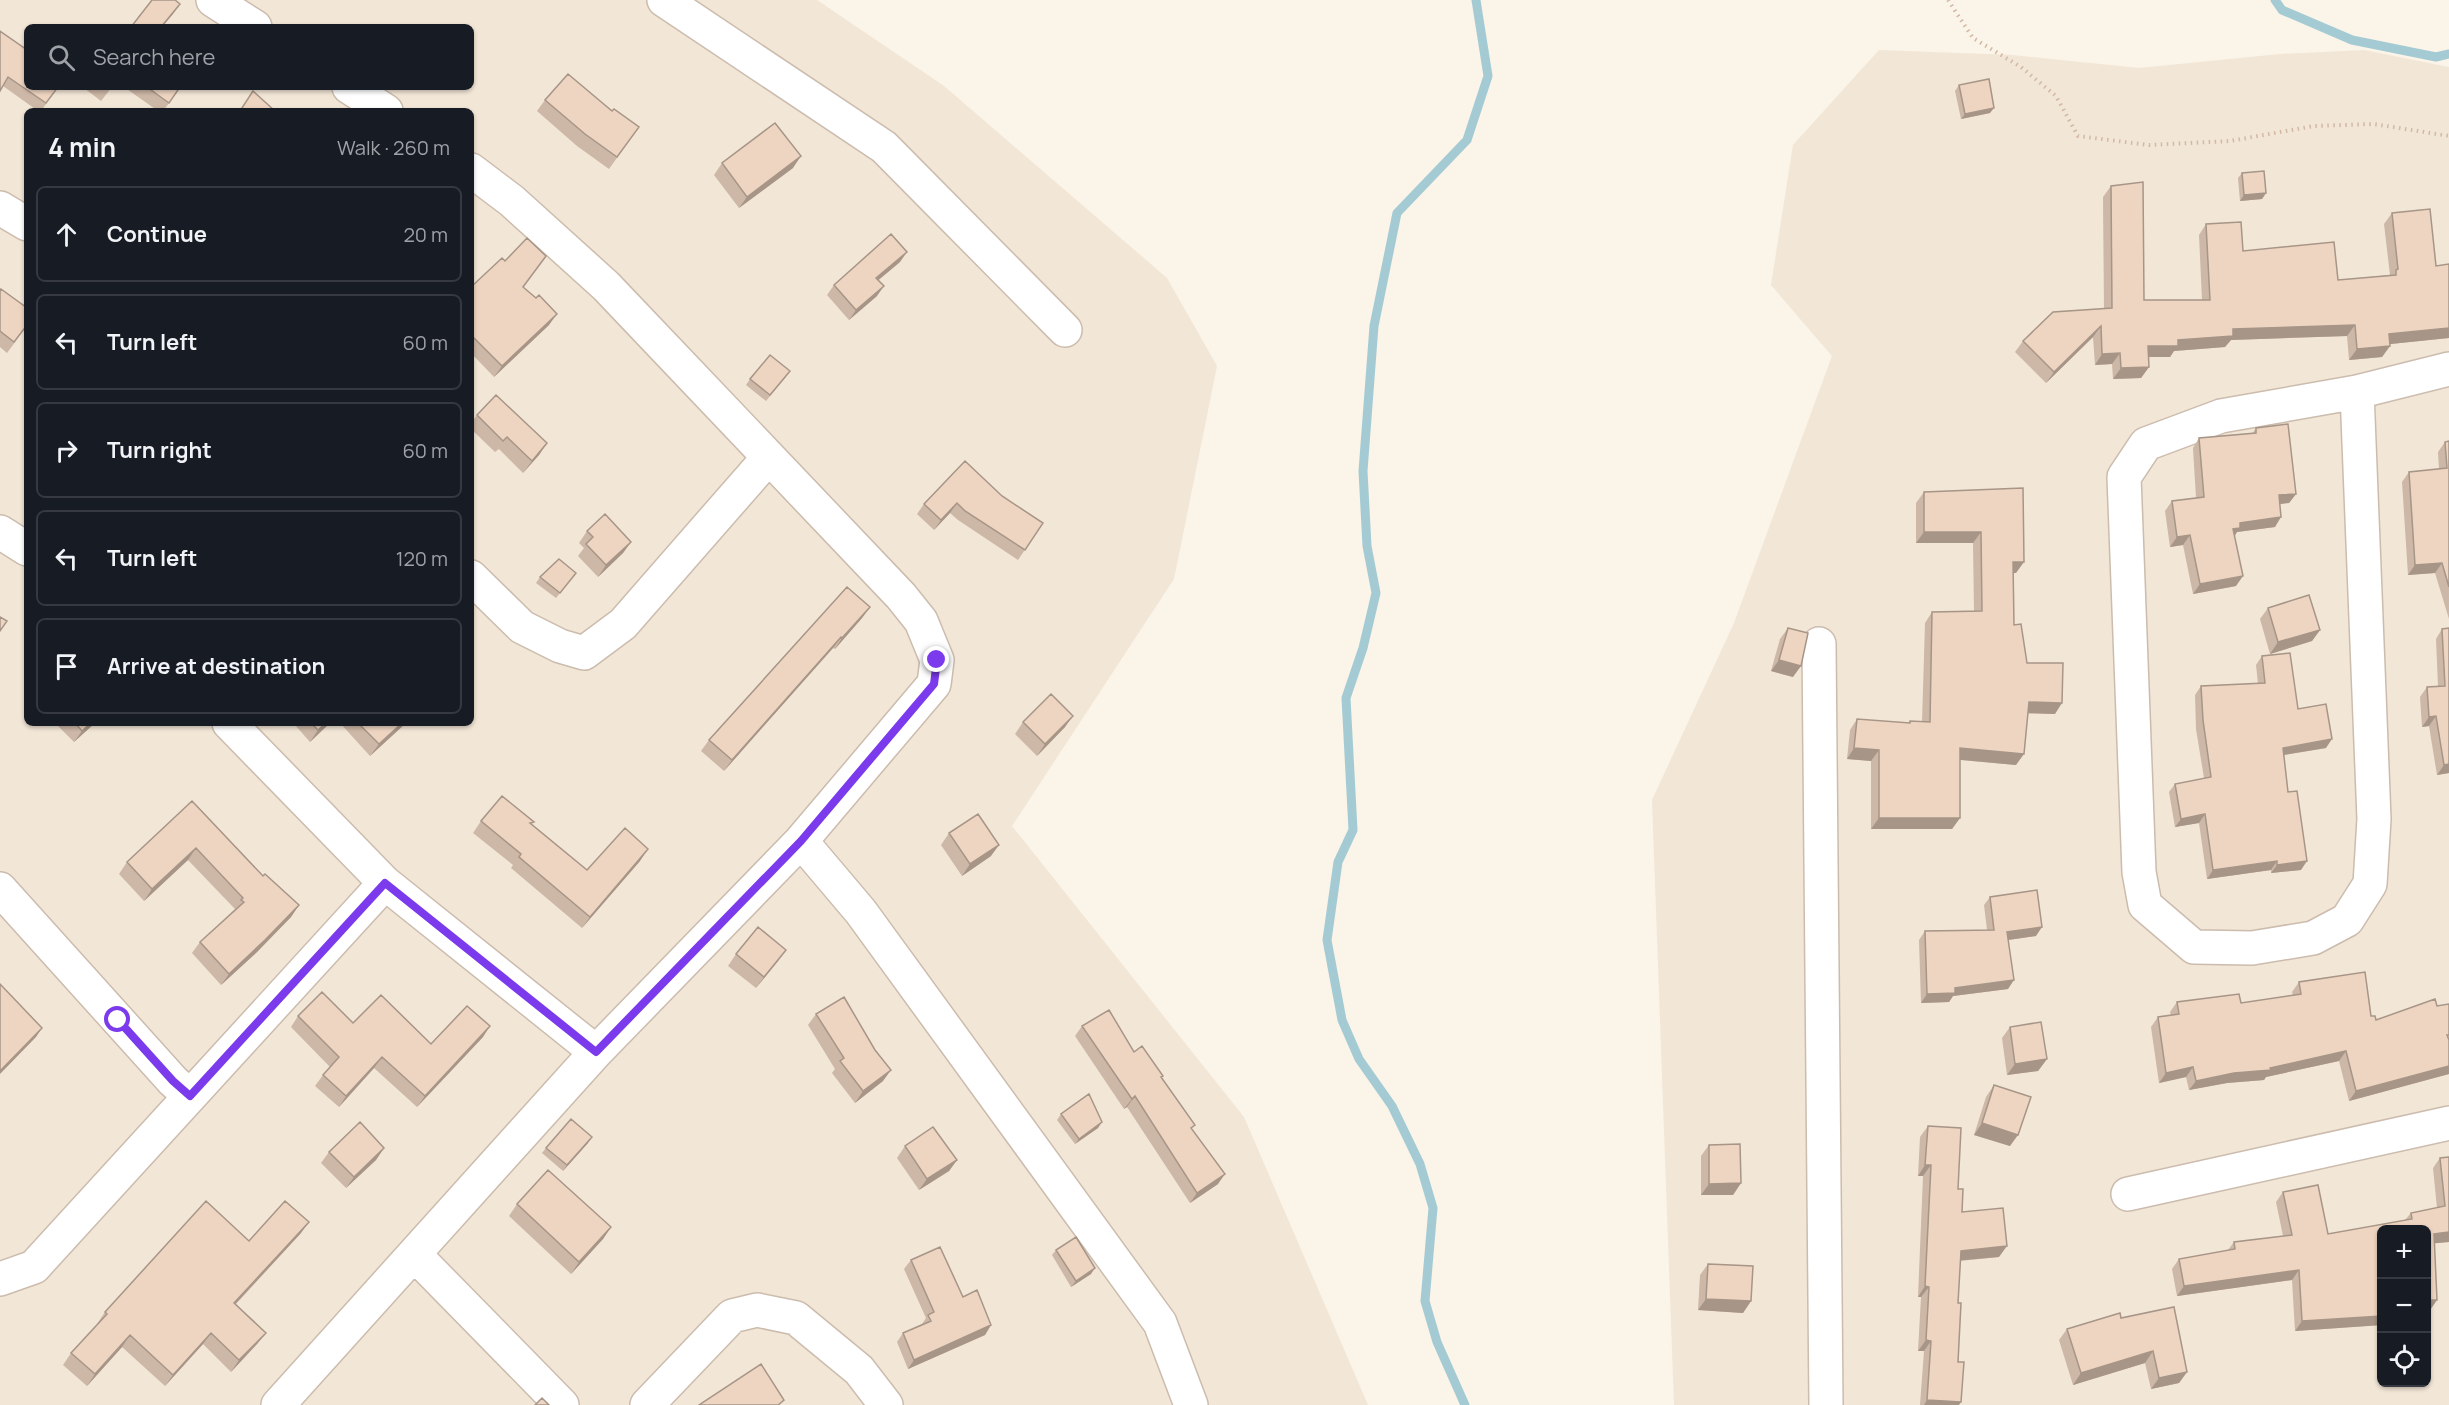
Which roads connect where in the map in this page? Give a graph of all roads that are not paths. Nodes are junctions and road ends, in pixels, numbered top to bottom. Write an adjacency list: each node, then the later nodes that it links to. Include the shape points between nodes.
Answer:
1 (213, 0): 3 (street)
2 (664, 0): 9 (street, via 884,147)
3 (250, 24)
4 (354, 90): 5 (street)
5 (381, 108)
6 (474, 172): 12 (street, via 513,201 606,286)
7 (0, 208): 8 (street)
8 (24, 222)
9 (1065, 330)
10 (2449, 369): 11 (street)
11 (2356, 392): 11 (street, via 2221,416 2146,444 2124,477 2139,872 2145,905 2194,947 2252,948 2313,938 2347,920 2370,884 2374,819)
12 (768, 458): 15 (street, via 623,624 584,653 522,627); 18 (street, via 901,596 921,621 937,660 934,684)
13 (0, 532): 14 (street)
14 (24, 547)
15 (474, 579)
16 (1819, 644): 32 (street)
17 (232, 726): 19 (street)
18 (801, 841): 21 (street); 31 (street, via 861,912 1160,1323)
19 (385, 883): 21 (street); 22 (street)
20 (0, 889): 22 (street)
21 (596, 1052): 25 (street)
22 (190, 1096): 26 (street, via 34,1267)
23 (2449, 1123): 24 (street)
24 (2128, 1194)
25 (415, 1255): 27 (street); 28 (street)
26 (0, 1279)
27 (278, 1405)
28 (562, 1405)
29 (647, 1405): 30 (street, via 732,1316 757,1310 796,1318 859,1370)
30 (886, 1405)
31 (1191, 1405)
32 (1826, 1405)

